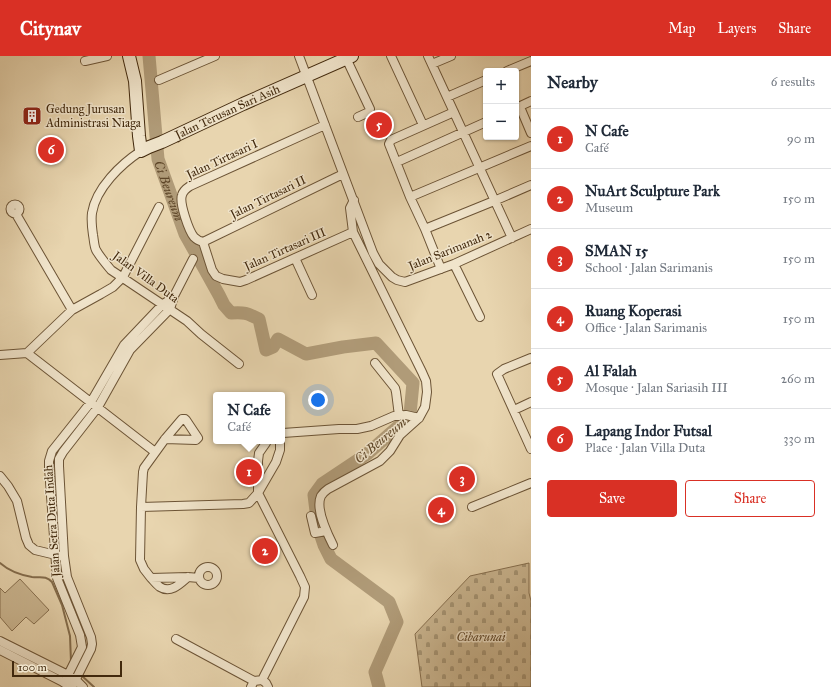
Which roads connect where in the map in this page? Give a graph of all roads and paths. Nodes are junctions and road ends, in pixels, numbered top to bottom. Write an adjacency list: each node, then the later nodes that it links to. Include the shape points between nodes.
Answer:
1 (107, 56): 10 (street)
2 (129, 56): 28 (street, via 135,81 139,136)
3 (215, 56): 14 (street)
4 (299, 56): 13 (street, Jalan Sarimanah 2)
5 (391, 56): 24 (street)
6 (428, 56): 11 (street)
7 (451, 56): 11 (street)
8 (349, 57): 13 (street, Jalan Terusan Sari Asih); 21 (street, via 370,109)
9 (531, 60): 12 (street)
10 (86, 61)
11 (432, 64): 16 (street)
12 (514, 68)
13 (306, 76): 23 (street, Jalan Sarimanah 2); 28 (street, Jalan Terusan Sari Asih)
14 (159, 80)
15 (483, 81): 16 (street)
16 (447, 97): 20 (street)
17 (531, 102): 18 (street)
18 (519, 107)
19 (519, 109): 26 (street)
20 (454, 112): 24 (street); 25 (street)
21 (358, 117)
22 (483, 123): 25 (street)
23 (325, 125): 31 (street, Jalan Sarimanah 2); 42 (street, Jalan Tirtasari I, via 186,189 181,201 185,216 193,235)
24 (423, 125): 29 (street, via 390,141 389,145)
25 (463, 132): 29 (street); 30 (street)
26 (531, 133)
27 (531, 146): 30 (street)
28 (145, 149): 47 (street, Jalan Villa Duta, via 125,162 108,180 100,192 92,214 96,249 103,261)
29 (397, 162): 33 (street)
30 (479, 168): 33 (street); 35 (street)
31 (343, 174): 34 (street, Jalan Sarimanah 2); 42 (street, Jalan Tirtasari II)
32 (531, 184): 35 (street)
33 (410, 197): 38 (street)
34 (354, 200): 40 (street, via 350,208); 46 (street, Jalan Sarimanah 2, via 373,253 379,264 392,277 404,282)
35 (494, 201): 38 (street); 41 (street)
36 (159, 206): 47 (street)
37 (16, 214): 50 (street)
38 (425, 229): 46 (street)
39 (531, 229): 41 (street, Jalan Sarimanah 2)
40 (352, 232): 43 (street, Jalan Tirtasari III); 60 (street, via 426,380 425,407)
41 (512, 238): 45 (street, Jalan Sarimanah 2)
42 (203, 242): 43 (street, Jalan Tirtasari III, via 216,276 240,282)
43 (295, 258): 48 (street)
44 (193, 259): 49 (street)
45 (454, 264): 46 (street, Jalan Sarimanah 2); 51 (street)
46 (441, 269)
47 (123, 277): 49 (street, Jalan Villa Duta); 50 (street, via 113,287)
48 (312, 295)
49 (166, 306): 56 (street, Jalan Villa Duta); 58 (street, Jalan Setra Duta Indah, via 130,350)
50 (72, 310): 52 (street)
51 (480, 317)
52 (27, 353): 53 (street); 58 (street)
53 (0, 355)
54 (531, 358): 59 (street, via 498,373)
55 (375, 363): 60 (street, via 395,388)
56 (240, 364)
57 (531, 402): 59 (street)
58 (95, 405): 66 (street); 75 (street, Jalan Setra Duta Indah, via 52,452 49,461); 76 (street, Jalan Setra Duta Indah, via 59,459)
59 (514, 410): 63 (street)
60 (409, 416): 61 (street, via 394,416 358,429 338,429); 73 (street, via 400,435 380,461 322,494)
61 (285, 438)
62 (165, 439): 66 (street)
63 (530, 443)
64 (264, 444): 69 (street, via 258,461)
65 (281, 444): 69 (street, via 276,462)
66 (155, 452): 70 (street, via 143,472)
67 (0, 476): 75 (street, via 17,501 29,545 35,550)
68 (531, 483): 71 (street)
69 (258, 493): 70 (street, via 249,503 242,504); 84 (street, via 305,587 304,597)
70 (140, 507): 78 (street, via 140,560)
71 (472, 507)
72 (311, 516): 73 (street, via 315,533)
73 (322, 532): 74 (street)
74 (333, 545)
75 (56, 555): 76 (street); 83 (street, Jalan Setra Duta Indah, via 57,578 82,641)
76 (64, 556): 83 (street, Jalan Setra Duta Indah, via 67,577 92,644 92,649)
77 (188, 577): 78 (street); 78 (street, via 171,589 162,588); 79 (street)
78 (151, 578)
79 (199, 578)
80 (176, 639): 84 (street)
81 (0, 641): 83 (street)
82 (0, 650): 83 (street)
83 (70, 682): 85 (street)
84 (256, 683): 86 (street, via 266,683)
85 (83, 687)
86 (268, 687)

